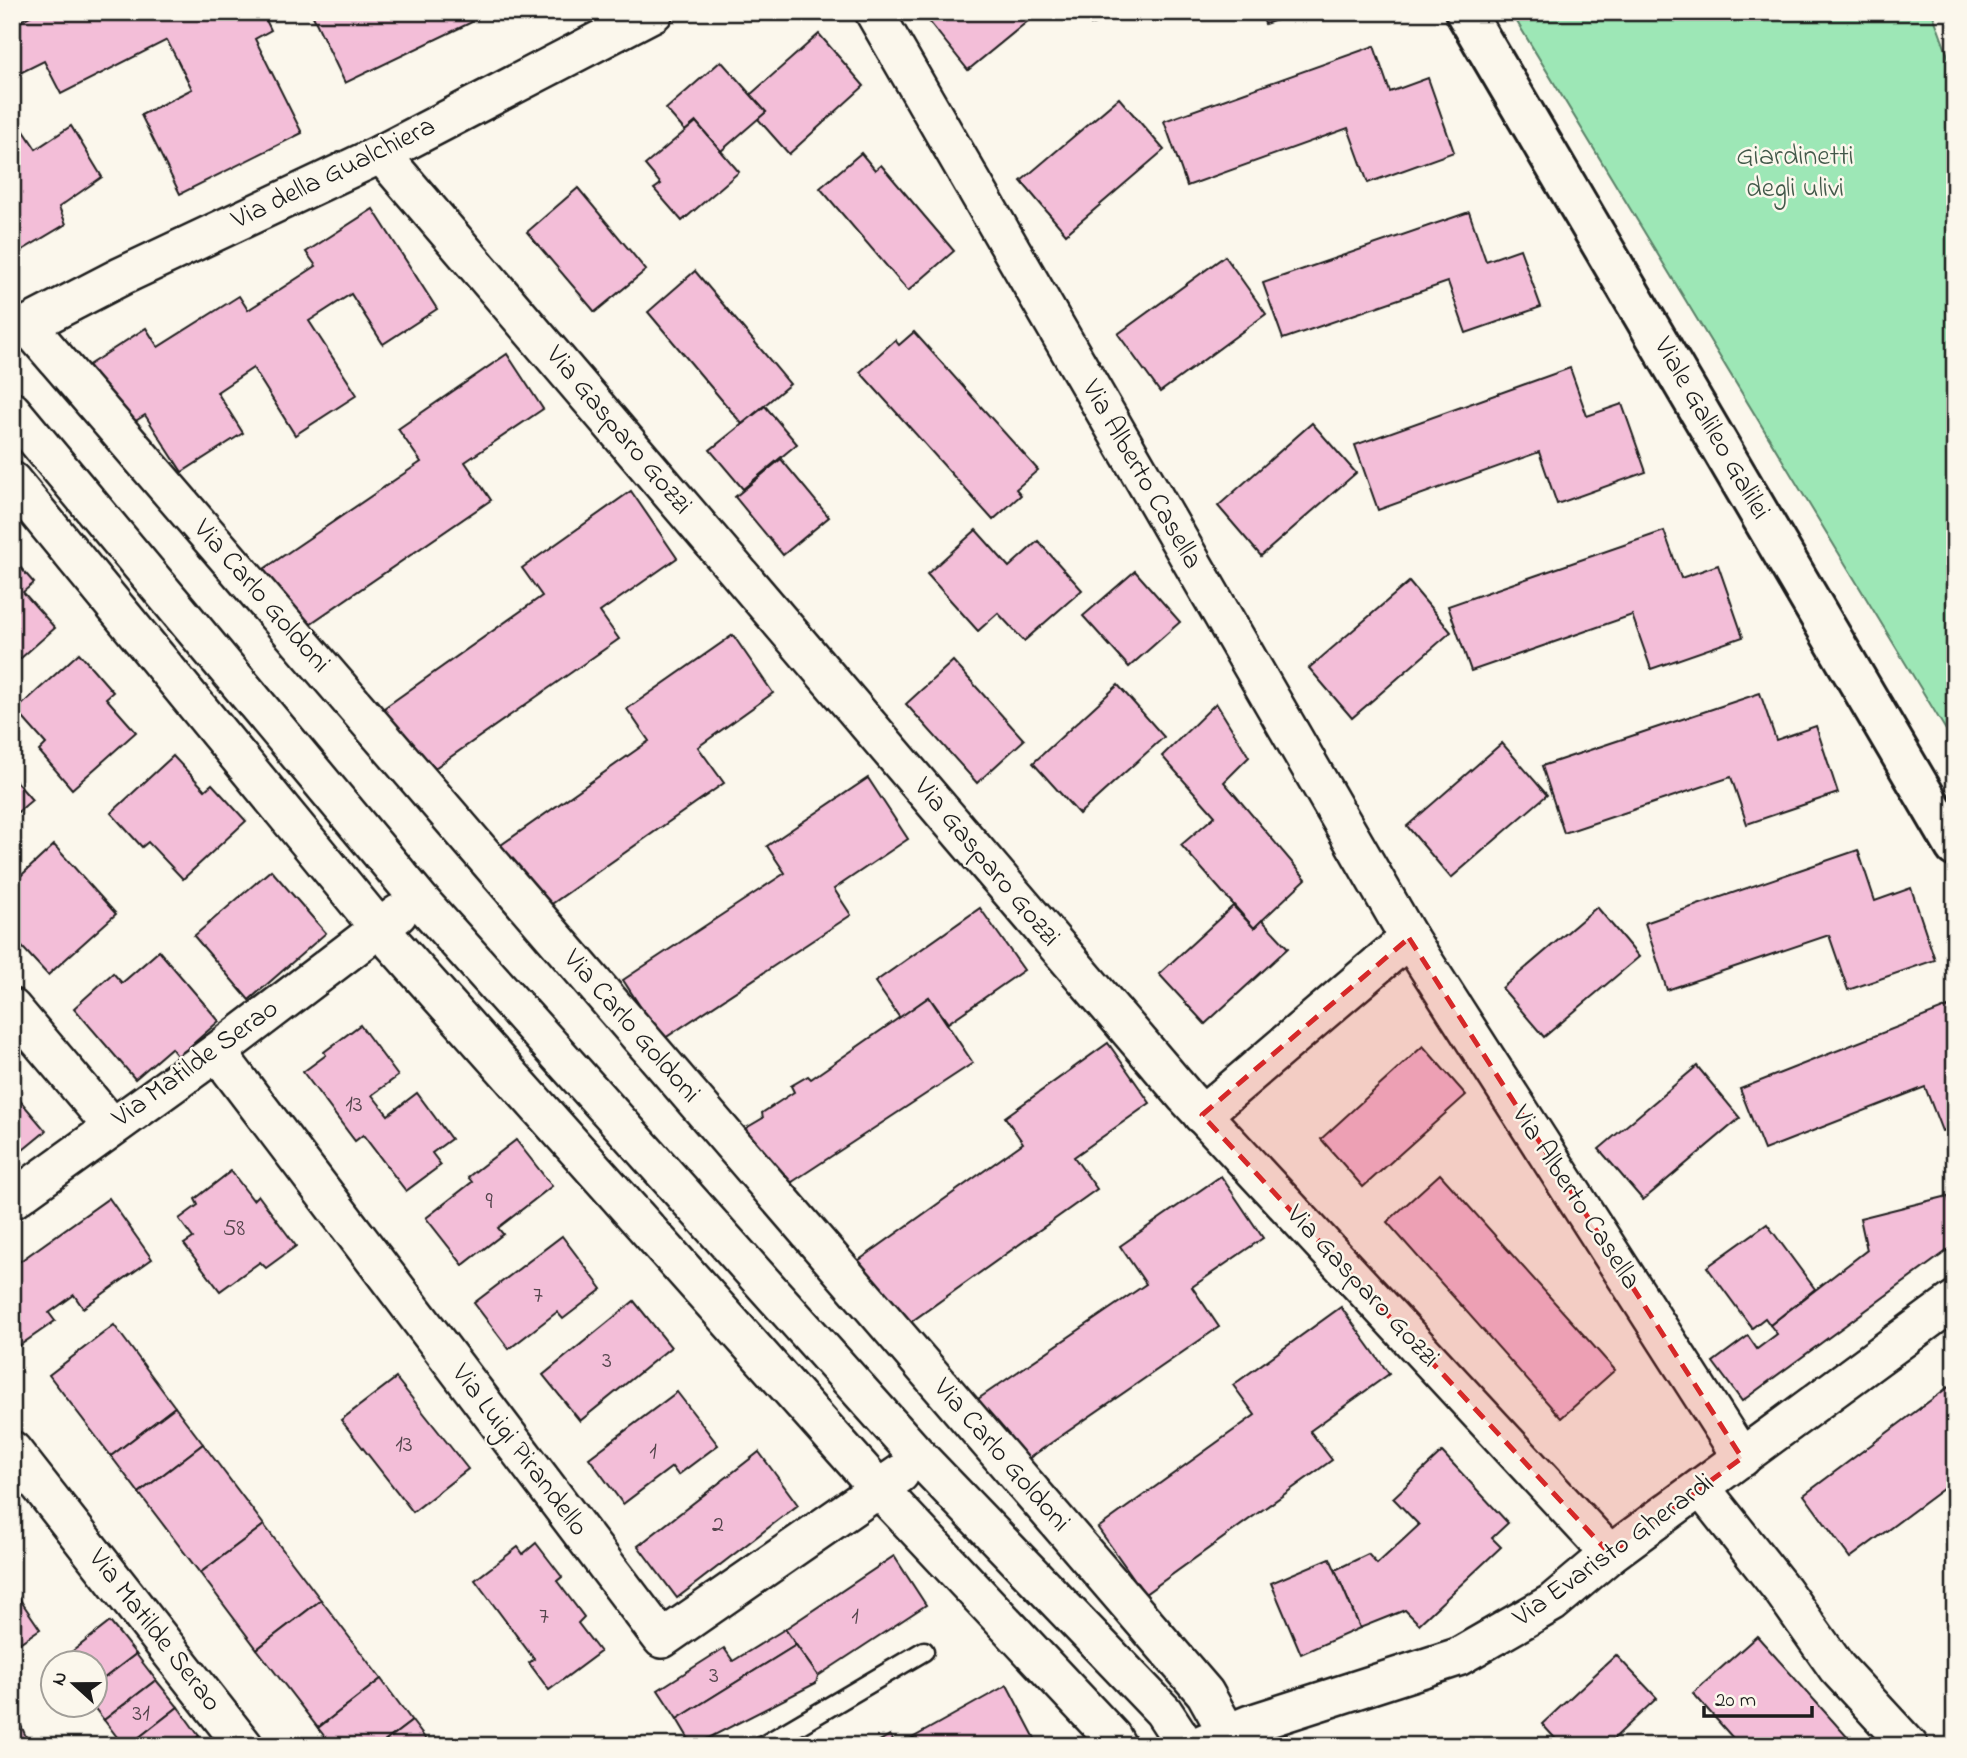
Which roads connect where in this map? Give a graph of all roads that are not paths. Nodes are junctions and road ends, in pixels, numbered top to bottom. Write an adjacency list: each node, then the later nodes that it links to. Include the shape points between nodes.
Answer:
1 (654, 12): 4 (street, Via della Gualchiera)
2 (874, 12): 11 (street, Via Alberto Casella)
3 (1465, 12): 8 (main road, Viale Galileo Galilei)
4 (381, 154): 5 (street, Via della Gualchiera); 14 (street, Via Gasparo Gozzi)
5 (19, 329): 25 (street, Via Carlo Goldoni, via 1205,1693)
6 (12, 411): 9 (street, Via Carlo Goldoni)
7 (12, 481): 10 (street)
8 (1955, 846)
9 (419, 899): 10 (street); 19 (street, Via Carlo Goldoni)
10 (379, 928): 13 (street, Via Matilde Serao); 22 (street)
11 (1409, 938): 14 (street); 20 (street, Via Alberto Casella)
12 (12, 1008): 15 (street)
13 (216, 1052): 15 (street, Via Matilde Serao); 22 (street, Via Luigi Pirandello, via 662,1639)
14 (1202, 1115): 23 (street, Via Gasparo Gozzi)
15 (111, 1125): 16 (street, Via Matilde Serao)
16 (12, 1200)
17 (1955, 1300): 20 (street, Via Evaristo Gherardi)
18 (12, 1450): 26 (street, Via Matilde Serao)
19 (919, 1457): 22 (street); 29 (street, Via Carlo Goldoni, via 1163,1711)
20 (1742, 1458): 21 (street, Via Evaristo Gherardi)
21 (1702, 1489): 23 (street, Via Evaristo Gherardi); 30 (street, via 1837,1668)
22 (880, 1490): 28 (street)
23 (1610, 1554): 25 (street, Via Evaristo Gherardi, via 1552,1603 1458,1657)
24 (924, 1651): 27 (lane)
25 (1212, 1740)
26 (244, 1746)
27 (763, 1746)
28 (1117, 1746)
29 (1186, 1746)
30 (1909, 1746)

